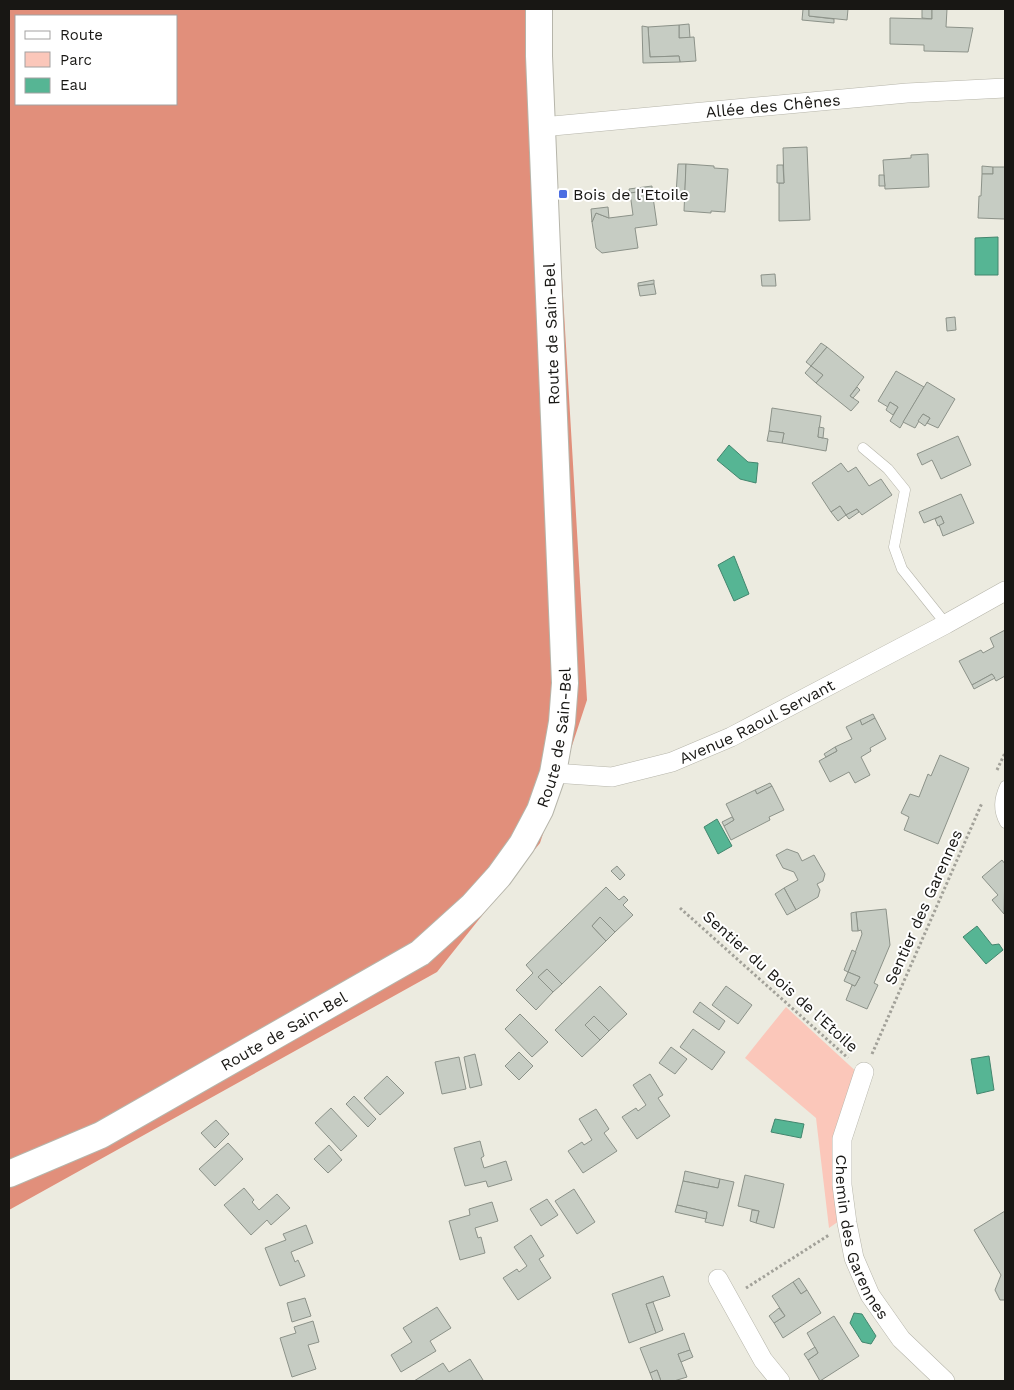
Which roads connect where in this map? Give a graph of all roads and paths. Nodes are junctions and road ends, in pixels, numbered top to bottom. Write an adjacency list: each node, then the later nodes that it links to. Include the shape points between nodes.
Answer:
1 (539, 9): 3 (main road, Route de Sain-Bel)
2 (1005, 88): 3 (street, Allée des Chênes, via 907,93)
3 (542, 127): 8 (main road, Route de Sain-Bel, via 565,683)
4 (863, 448): 6 (lane, via 888,469 905,490 894,547 902,570)
5 (1005, 591): 6 (street, Avenue Raoul Servant)
6 (946, 624): 8 (street, Avenue Raoul Servant, via 731,737 672,762 612,776)
7 (1005, 753): 9 (path)
8 (553, 773): 15 (main road, Route de Sain-Bel, via 540,810 522,844 499,876 420,954 101,1135)
9 (994, 777)
10 (1005, 786): 12 (lane, via 1000,810)
11 (983, 802): 14 (path, Sentier des Garennes)
12 (1005, 823)
13 (680, 908): 14 (path, Sentier du Bois de l'Etoile)
14 (864, 1072): 16 (street, Chemin des Garennes, via 842,1139 842,1185)
15 (9, 1174)
16 (847, 1223): 18 (path); 20 (street, Chemin des Garennes, via 854,1258 870,1295 901,1339)
17 (718, 1279): 18 (street)
18 (729, 1299): 19 (street, via 763,1360)
19 (780, 1381)
20 (945, 1381)

